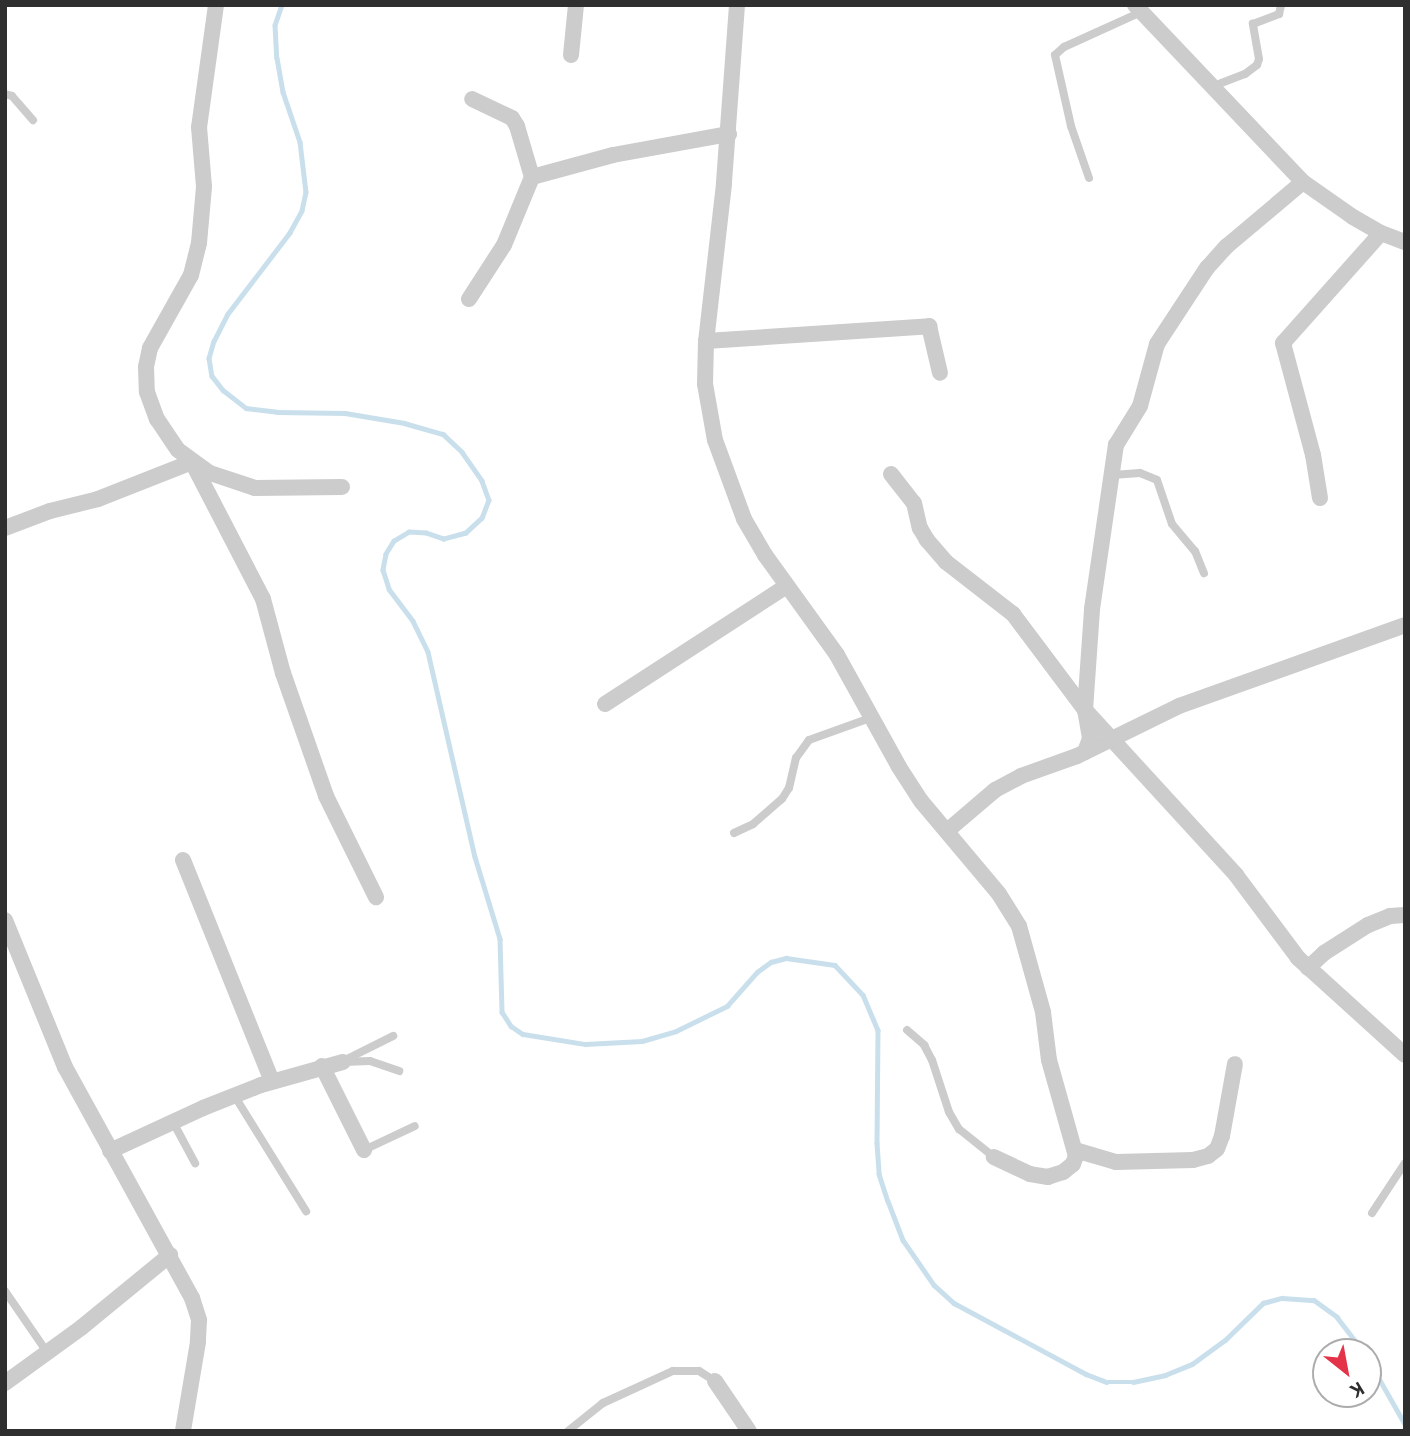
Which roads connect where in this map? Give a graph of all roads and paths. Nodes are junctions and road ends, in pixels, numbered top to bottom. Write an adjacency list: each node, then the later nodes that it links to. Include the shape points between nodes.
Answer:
1 (216, 5): 20 (street, via 199,127 204,187 199,243 191,275 150,348 146,367 147,392 157,419)
2 (576, 5): 6 (street)
3 (737, 5): 11 (street)
4 (1281, 5): 7 (lane, via 1279,14 1253,24 1257,65)
5 (1138, 9): 7 (street); 13 (lane, via 1055,55)
6 (571, 54)
7 (1212, 87): 14 (street)
8 (5, 94): 10 (lane)
9 (472, 99): 12 (street, via 512,118)
10 (33, 120)
11 (729, 134): 12 (street, via 613,155); 18 (street)
12 (532, 177): 17 (street, via 505,245)
13 (1089, 178)
14 (1303, 182): 15 (street); 22 (street, via 1227,246 1165,330 1152,357 1140,406 1116,445)
15 (1381, 233): 16 (street); 24 (street, via 1283,343)
16 (1405, 242)
17 (469, 299)
18 (706, 341): 19 (street, via 929,326); 27 (street, via 707,405 728,480 744,519)
19 (940, 373)
20 (192, 462): 23 (street, via 255,488); 25 (street, via 99,499); 37 (street, via 259,591 326,796)
21 (891, 474): 30 (street, via 914,503 927,540 946,562 1013,614)
22 (1112, 475): 26 (lane, via 1140,472 1157,480 1172,524 1195,551); 30 (street, via 1092,609)
23 (342, 487)
24 (1320, 498)
25 (5, 528)
26 (1204, 573)
27 (787, 586): 29 (street); 31 (street, via 837,654)
28 (1405, 625): 32 (street, via 1179,706)
29 (605, 704)
30 (1085, 710): 32 (street); 33 (street, via 1090,738)
31 (873, 717): 34 (street, via 921,801); 35 (lane, via 809,740 796,758 782,799 753,824)
32 (1112, 739): 33 (street); 40 (street, via 1236,875)
33 (1085, 752): 34 (street, via 1007,783)
34 (947, 831): 53 (street, via 1019,926)
35 (734, 833)
36 (183, 860): 48 (street)
37 (376, 897)
38 (1405, 915): 40 (street, via 1368,925)
39 (5, 920): 54 (street, via 65,1067)
40 (1308, 968): 43 (street)
41 (907, 1030): 55 (lane, via 933,1060 959,1129)
42 (393, 1036): 44 (lane)
43 (1405, 1055)
44 (343, 1062): 46 (street); 47 (lane, via 370,1061)
45 (1235, 1064): 53 (street, via 1222,1136 1208,1156 1116,1162)
46 (323, 1066): 48 (street); 52 (street)
47 (400, 1071)
48 (272, 1081): 49 (street)
49 (234, 1095): 50 (street); 58 (lane)
50 (173, 1122): 54 (street); 56 (lane)
51 (415, 1126): 52 (lane)
52 (365, 1150)
53 (1075, 1150): 55 (street, via 1073,1164 1048,1177)
54 (110, 1152): 60 (street)
55 (994, 1157)
56 (195, 1163)
57 (1405, 1163): 59 (lane)
58 (306, 1211)
59 (1372, 1213)
60 (170, 1255): 62 (street); 65 (street, via 199,1320)
61 (5, 1292): 62 (lane)
62 (47, 1352): 64 (street)
63 (715, 1381): 66 (lane, via 699,1371 673,1371 603,1403); 67 (street)
64 (5, 1383)
65 (183, 1431)
66 (568, 1431)
67 (749, 1431)

